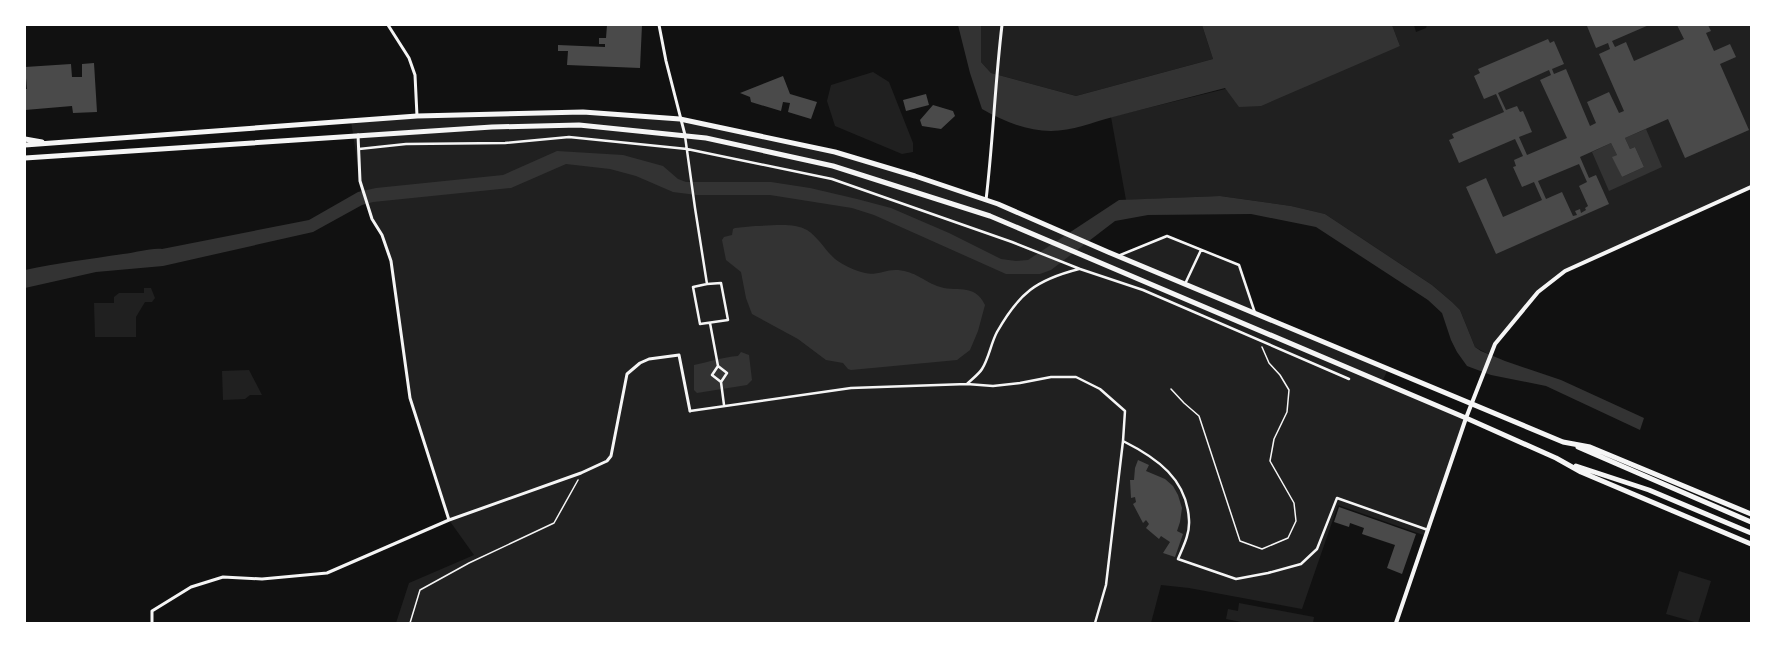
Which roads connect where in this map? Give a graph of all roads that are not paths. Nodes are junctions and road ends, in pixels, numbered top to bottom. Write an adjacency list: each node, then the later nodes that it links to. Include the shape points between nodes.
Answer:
1 (388, 25): 4 (street, via 409,58 415,75)
2 (658, 25): 5 (street)
3 (1002, 25): 15 (street)
4 (417, 116): 5 (highway, via 583,112); 9 (highway)
5 (680, 119): 7 (street); 15 (highway, via 835,152)
6 (358, 135): 7 (highway, via 579,125); 11 (street); 13 (highway)
7 (685, 135): 12 (street); 30 (highway, via 833,166 990,216)
8 (25, 139): 9 (highway)
9 (51, 143): 10 (highway)
10 (25, 145)
11 (359, 149): 12 (street, via 406,144 505,143 569,137); 35 (street, via 360,181 372,219 382,235 391,261 410,398)
12 (687, 149): 18 (street, via 832,179); 19 (street)
13 (25, 158)
14 (1751, 187): 27 (street, via 1565,271 1538,292 1496,344)
15 (986, 200): 17 (highway)
16 (1201, 250): 17 (street, via 1167,236); 20 (street); 21 (street, via 1238,265)
17 (1118, 256): 20 (highway)
18 (1080, 269): 24 (street, via 1143,290); 26 (street, via 1036,285 1017,300 997,332 982,369)
19 (707, 284): 22 (street, via 693,287 700,324); 22 (street, via 721,283 728,320)
20 (1185, 284): 21 (highway)
21 (1256, 314): 27 (highway)
22 (710, 323): 23 (street)
23 (718, 366): 25 (street, via 712,375); 25 (street, via 727,373)
24 (1349, 379)
25 (721, 382): 28 (street)
26 (967, 384): 28 (street, via 851,388); 31 (street, via 993,386 1076,376 1100,389 1125,411)
27 (1472, 404): 30 (street); 32 (highway)
28 (724, 405): 29 (street)
29 (690, 411): 35 (street, via 679,355 649,359 640,363 626,374 611,456 607,461 581,473)
30 (1466, 418): 33 (highway); 37 (street)
31 (1123, 441): 37 (street, via 1144,451 1167,469 1180,487 1189,521 1186,539 1178,559 1236,579 1301,564 1316,549 1338,498); 41 (street, via 1106,585)
32 (1563, 442): 34 (highway, via 1590,447); 36 (highway)
33 (1556, 458): 38 (highway, via 1649,490); 39 (highway, via 1581,472)
34 (1751, 514)
35 (449, 520): 40 (street, via 327,573 262,579 223,577 191,587 152,611)
36 (1751, 522)
37 (1428, 530): 42 (street)
38 (1751, 533)
39 (1751, 544)
40 (152, 623)
41 (1095, 623)
42 (1396, 623)

